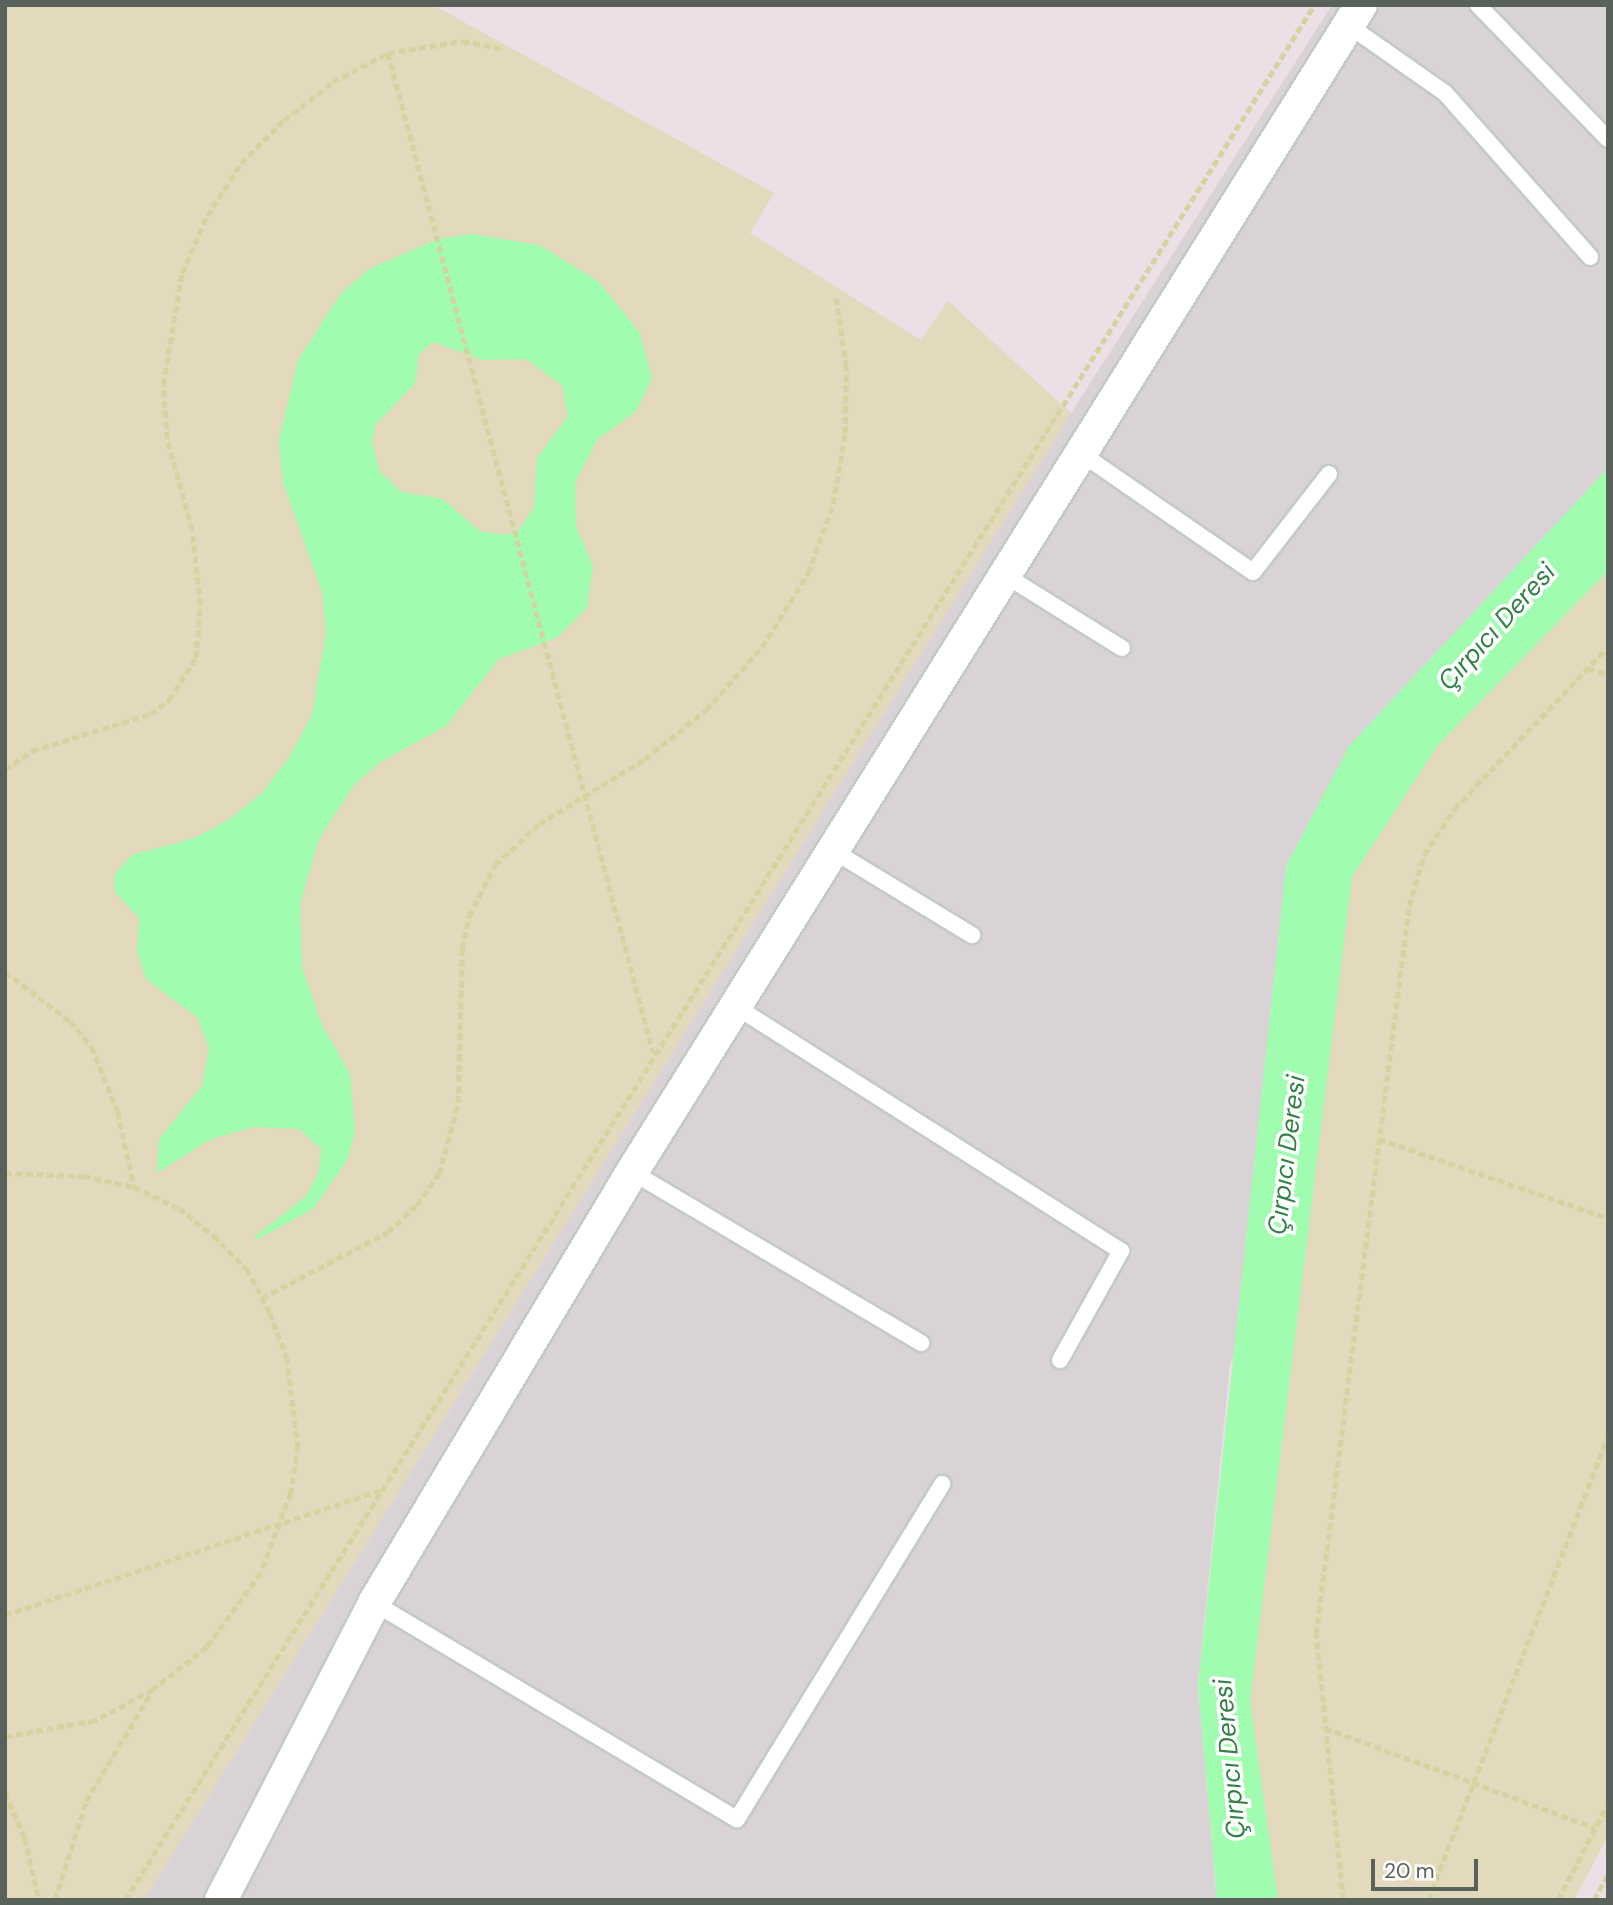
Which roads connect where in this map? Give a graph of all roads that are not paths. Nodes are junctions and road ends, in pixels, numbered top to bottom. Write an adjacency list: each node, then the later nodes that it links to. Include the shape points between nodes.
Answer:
1 (1478, 5): 3 (lane)
2 (1354, 15): 4 (lane, via 1445,93); 5 (street)
3 (1608, 139)
4 (1590, 257)
5 (1079, 452): 6 (lane, via 1253,572); 7 (street)
6 (1329, 474)
7 (1003, 574): 8 (lane); 9 (street)
8 (1122, 648)
9 (832, 850): 10 (lane); 11 (street)
10 (972, 935)
11 (735, 1006): 12 (street); 14 (lane, via 1121,1251)
12 (632, 1172): 13 (lane); 16 (street)
13 (921, 1343)
14 (1060, 1360)
15 (942, 1484): 16 (lane, via 737,1819)
16 (374, 1603): 17 (street)
17 (221, 1900)

